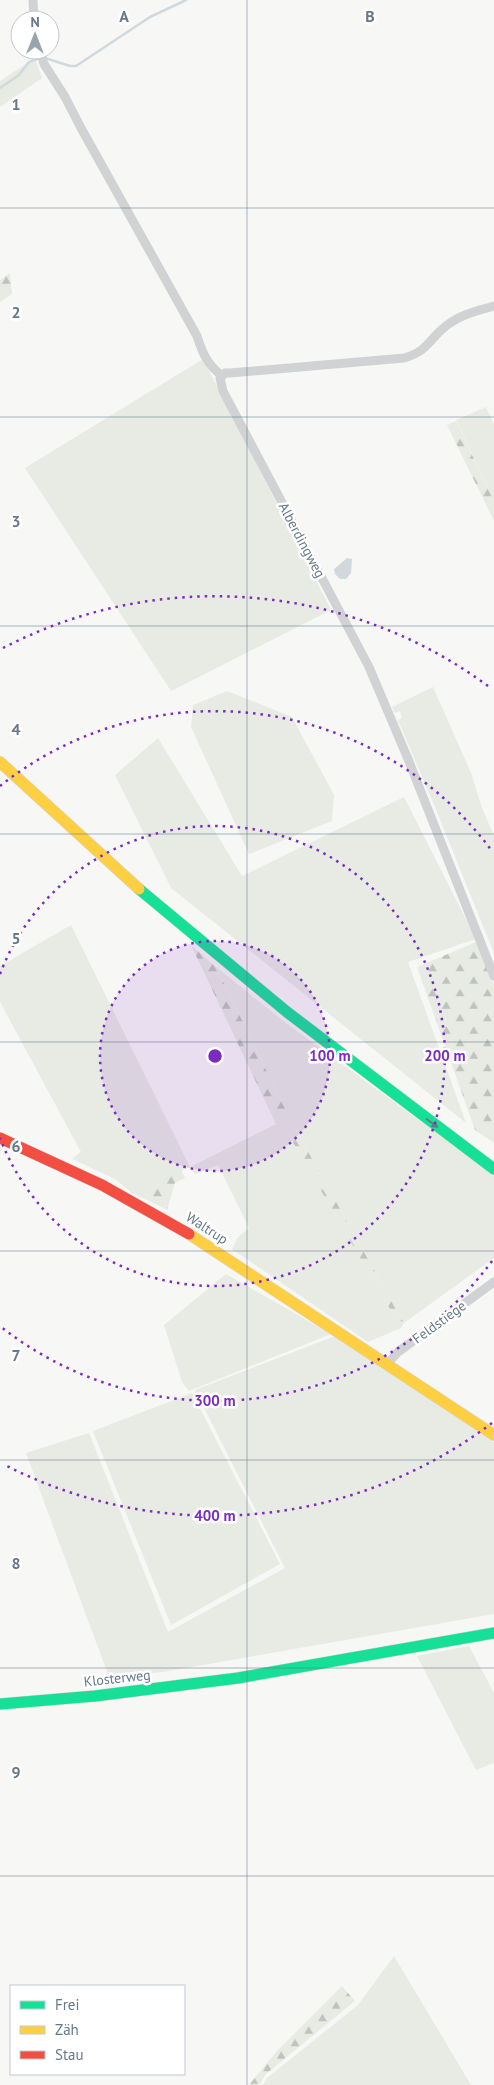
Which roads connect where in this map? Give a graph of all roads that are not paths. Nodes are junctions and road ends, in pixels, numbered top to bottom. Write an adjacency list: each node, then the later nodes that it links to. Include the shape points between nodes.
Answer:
1 (43, 60): 3 (street, via 197,336 203,355)
2 (494, 306): 3 (street, via 450,323 420,352 404,358)
3 (221, 375): 6 (street, Alberdingweg, via 223,391 369,667)
4 (0, 750): 8 (main road, via 94,839 214,942 332,1036)
5 (0, 762): 9 (main road, one-way to 9, via 92,849 227,965)
6 (494, 976)
7 (0, 1138): 11 (main road, Waltrup, via 89,1177 149,1210)
8 (494, 1156)
9 (494, 1169)
10 (494, 1282): 11 (street, Feldstiege, via 398,1352)
11 (387, 1364): 12 (main road, Waltrup)
12 (494, 1435)
13 (494, 1633): 14 (main road, Klosterweg, via 238,1678)
14 (0, 1704)

